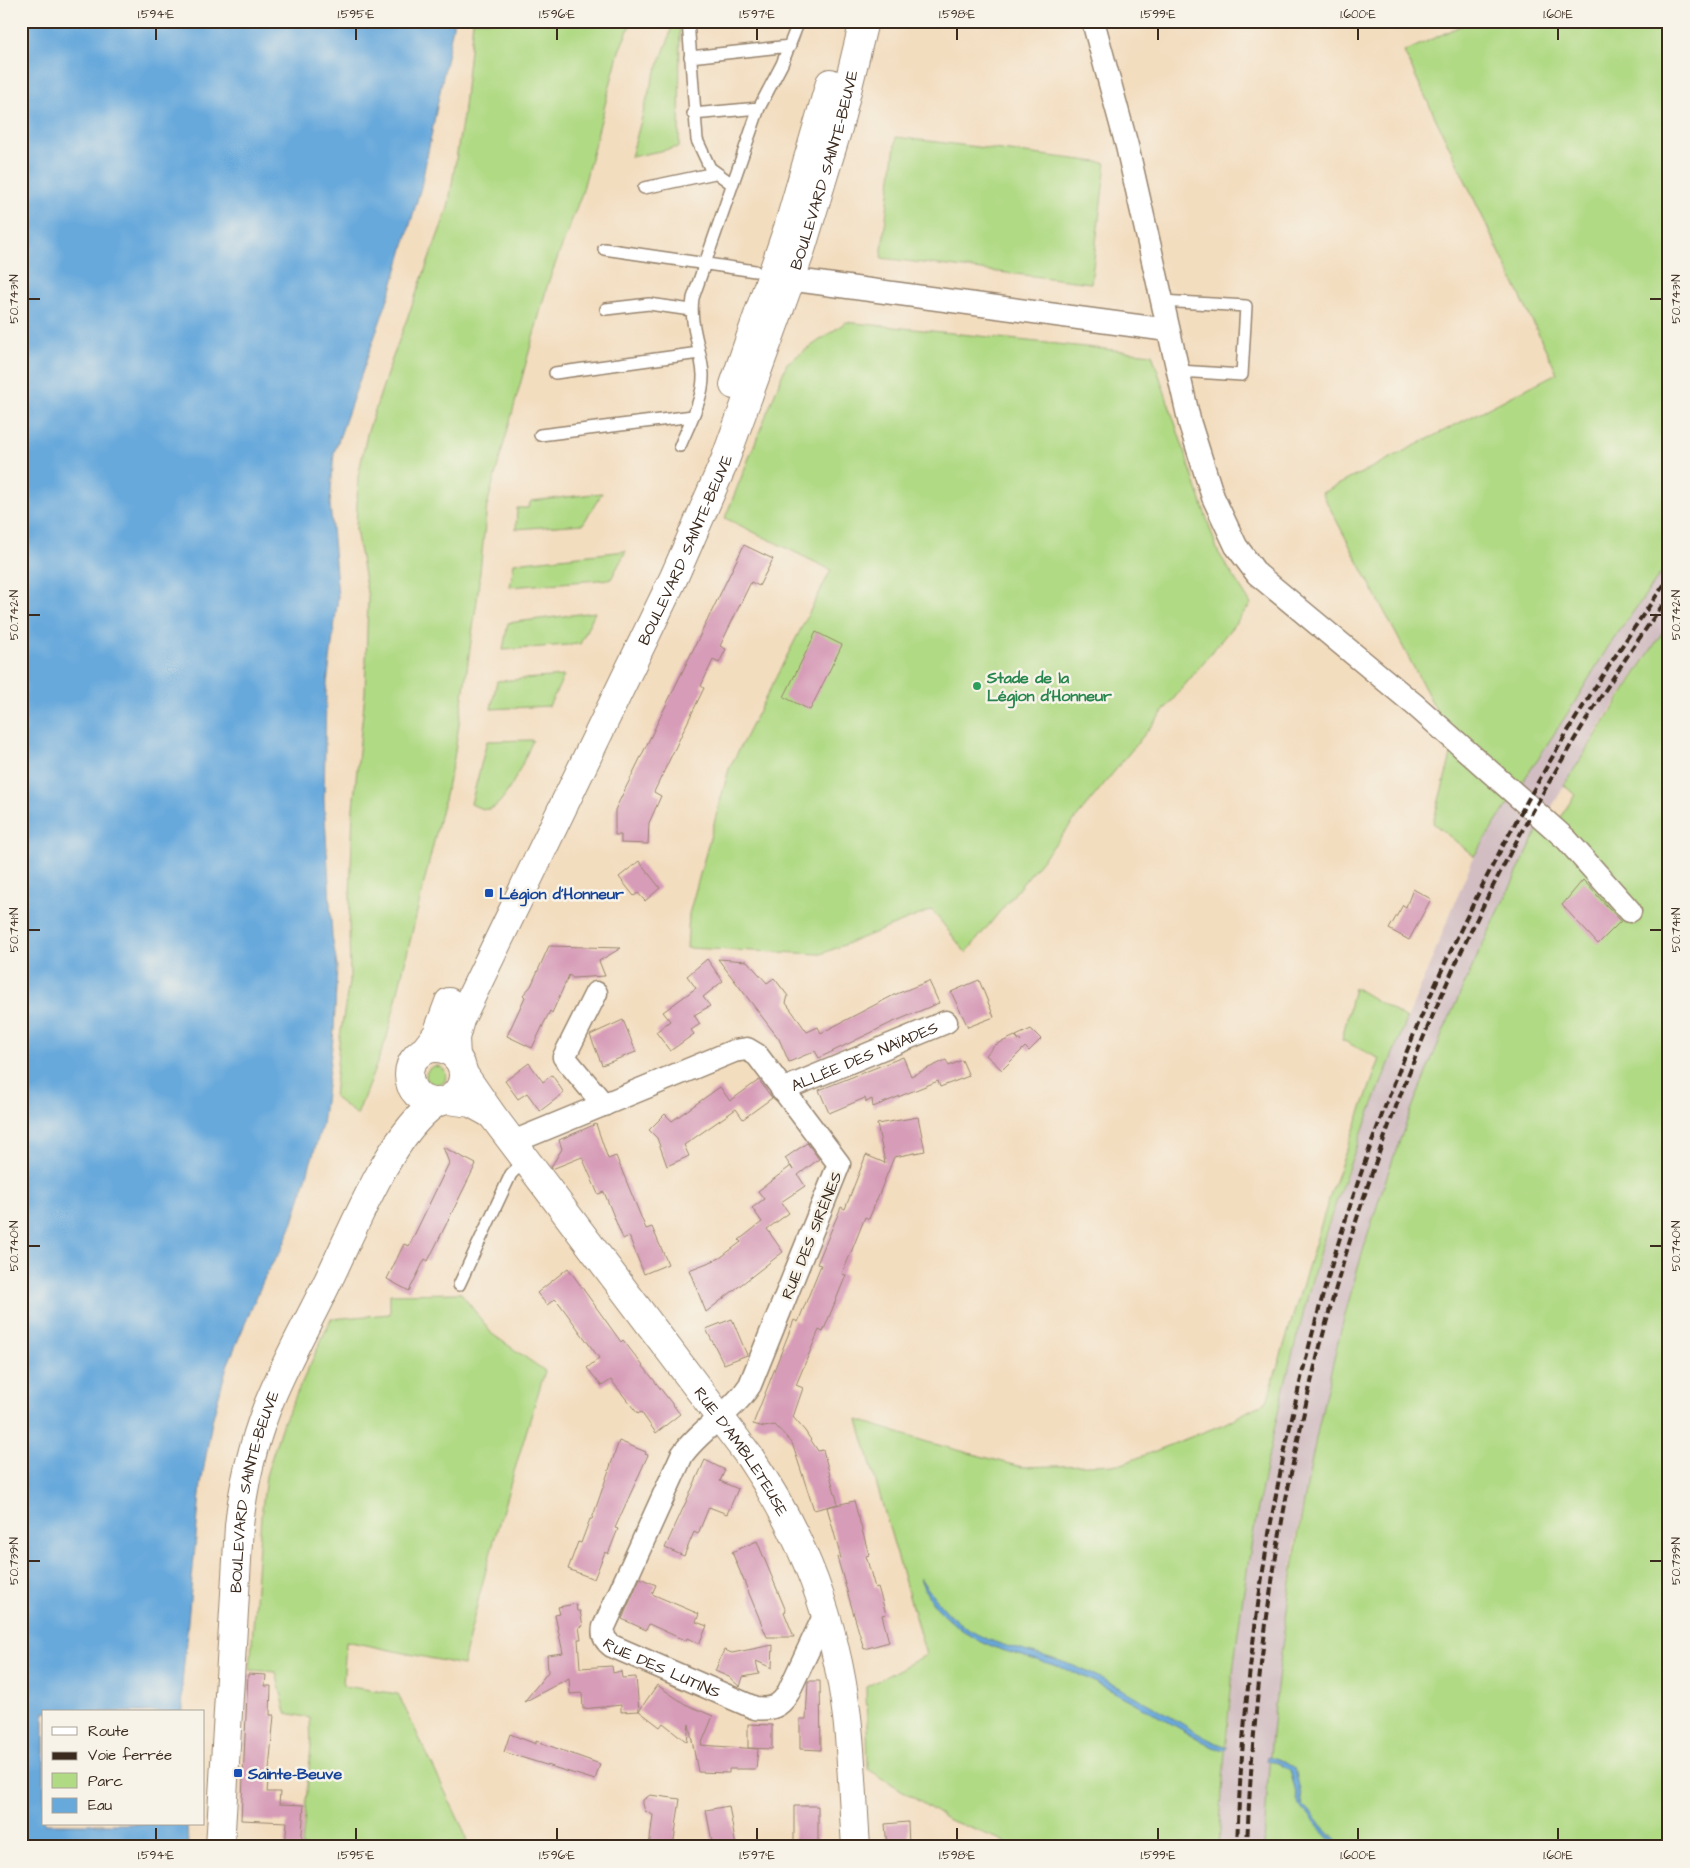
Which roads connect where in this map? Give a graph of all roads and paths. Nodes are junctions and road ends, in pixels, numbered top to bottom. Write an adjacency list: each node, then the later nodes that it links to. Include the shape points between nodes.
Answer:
1 (688, 21): 7 (lane)
2 (799, 21): 6 (lane)
3 (848, 21): 15 (main road, BOULEVARD SAINTE-BEUVE)
4 (864, 21): 15 (main road, BOULEVARD SAINTE-BEUVE, via 833,145)
5 (1093, 21): 16 (street, via 1126,146)
6 (790, 46): 7 (lane); 8 (lane)
7 (690, 58): 9 (lane)
8 (759, 108): 9 (lane); 11 (lane)
9 (693, 114): 10 (lane, via 697,140)
10 (714, 173): 11 (lane); 12 (lane)
11 (732, 184): 14 (lane)
12 (644, 188)
13 (604, 249): 14 (lane)
14 (704, 264): 15 (lane); 18 (lane)
15 (774, 274): 19 (street); 29 (main road, BOULEVARD SAINTE-BEUVE, via 680,530 475,957 451,997 437,1034); 30 (main road, BOULEVARD SAINTE-BEUVE, via 742,417 693,534 460,1020 455,1038)
16 (1161, 301): 19 (street); 21 (lane, via 1246,306 1242,375)
17 (606, 309): 18 (lane, via 650,304)
18 (691, 310): 20 (lane)
19 (1168, 330): 21 (street)
20 (699, 353): 22 (lane); 23 (lane, via 703,383)
21 (1179, 371): 26 (street, via 1186,410 1211,491 1233,541 1248,565 1563,836)
22 (555, 373)
23 (693, 416): 24 (lane); 25 (lane)
24 (540, 435)
25 (680, 446)
26 (1630, 911)
27 (596, 993): 34 (street, via 564,1057)
28 (946, 1022): 32 (street, ALLÉE DES NAÏADES)
29 (424, 1051): 30 (main road, via 440,1048 449,1051); 31 (main road, via 411,1065)
30 (460, 1065): 33 (main road, via 459,1090); 35 (main road, RUE D'AMBLETEUSE)
31 (409, 1081): 33 (main road, via 417,1095 426,1101); 37 (main road, BOULEVARD SAINTE-BEUVE, via 406,1108)
32 (782, 1090): 34 (street, RUE DES SIRÈNES, via 757,1055 741,1050); 39 (street, RUE DES SIRÈNES, via 839,1164 753,1379 741,1398)
33 (442, 1101): 35 (main road, RUE D'AMBLETEUSE, via 471,1103); 37 (main road, BOULEVARD SAINTE-BEUVE, via 414,1121)
34 (604, 1105): 36 (street, RUE DES SIRÈNES)
35 (492, 1114): 36 (main road, RUE D'AMBLETEUSE)
36 (520, 1151): 38 (lane); 39 (main road, RUE D'AMBLETEUSE)
37 (386, 1165): 41 (main road, BOULEVARD SAINTE-BEUVE, via 275,1390 248,1470 237,1560)
38 (459, 1285)
39 (720, 1417): 40 (main road, RUE D'AMBLETEUSE, via 784,1512 804,1552); 40 (street, RUE DES LUTINS, via 694,1439 677,1464 604,1627 604,1638 612,1646 755,1708 769,1708 780,1705 788,1693)
40 (826, 1612): 42 (main road, RUE D'AMBLETEUSE, via 847,1720)
41 (220, 1847)
42 (856, 1847)

